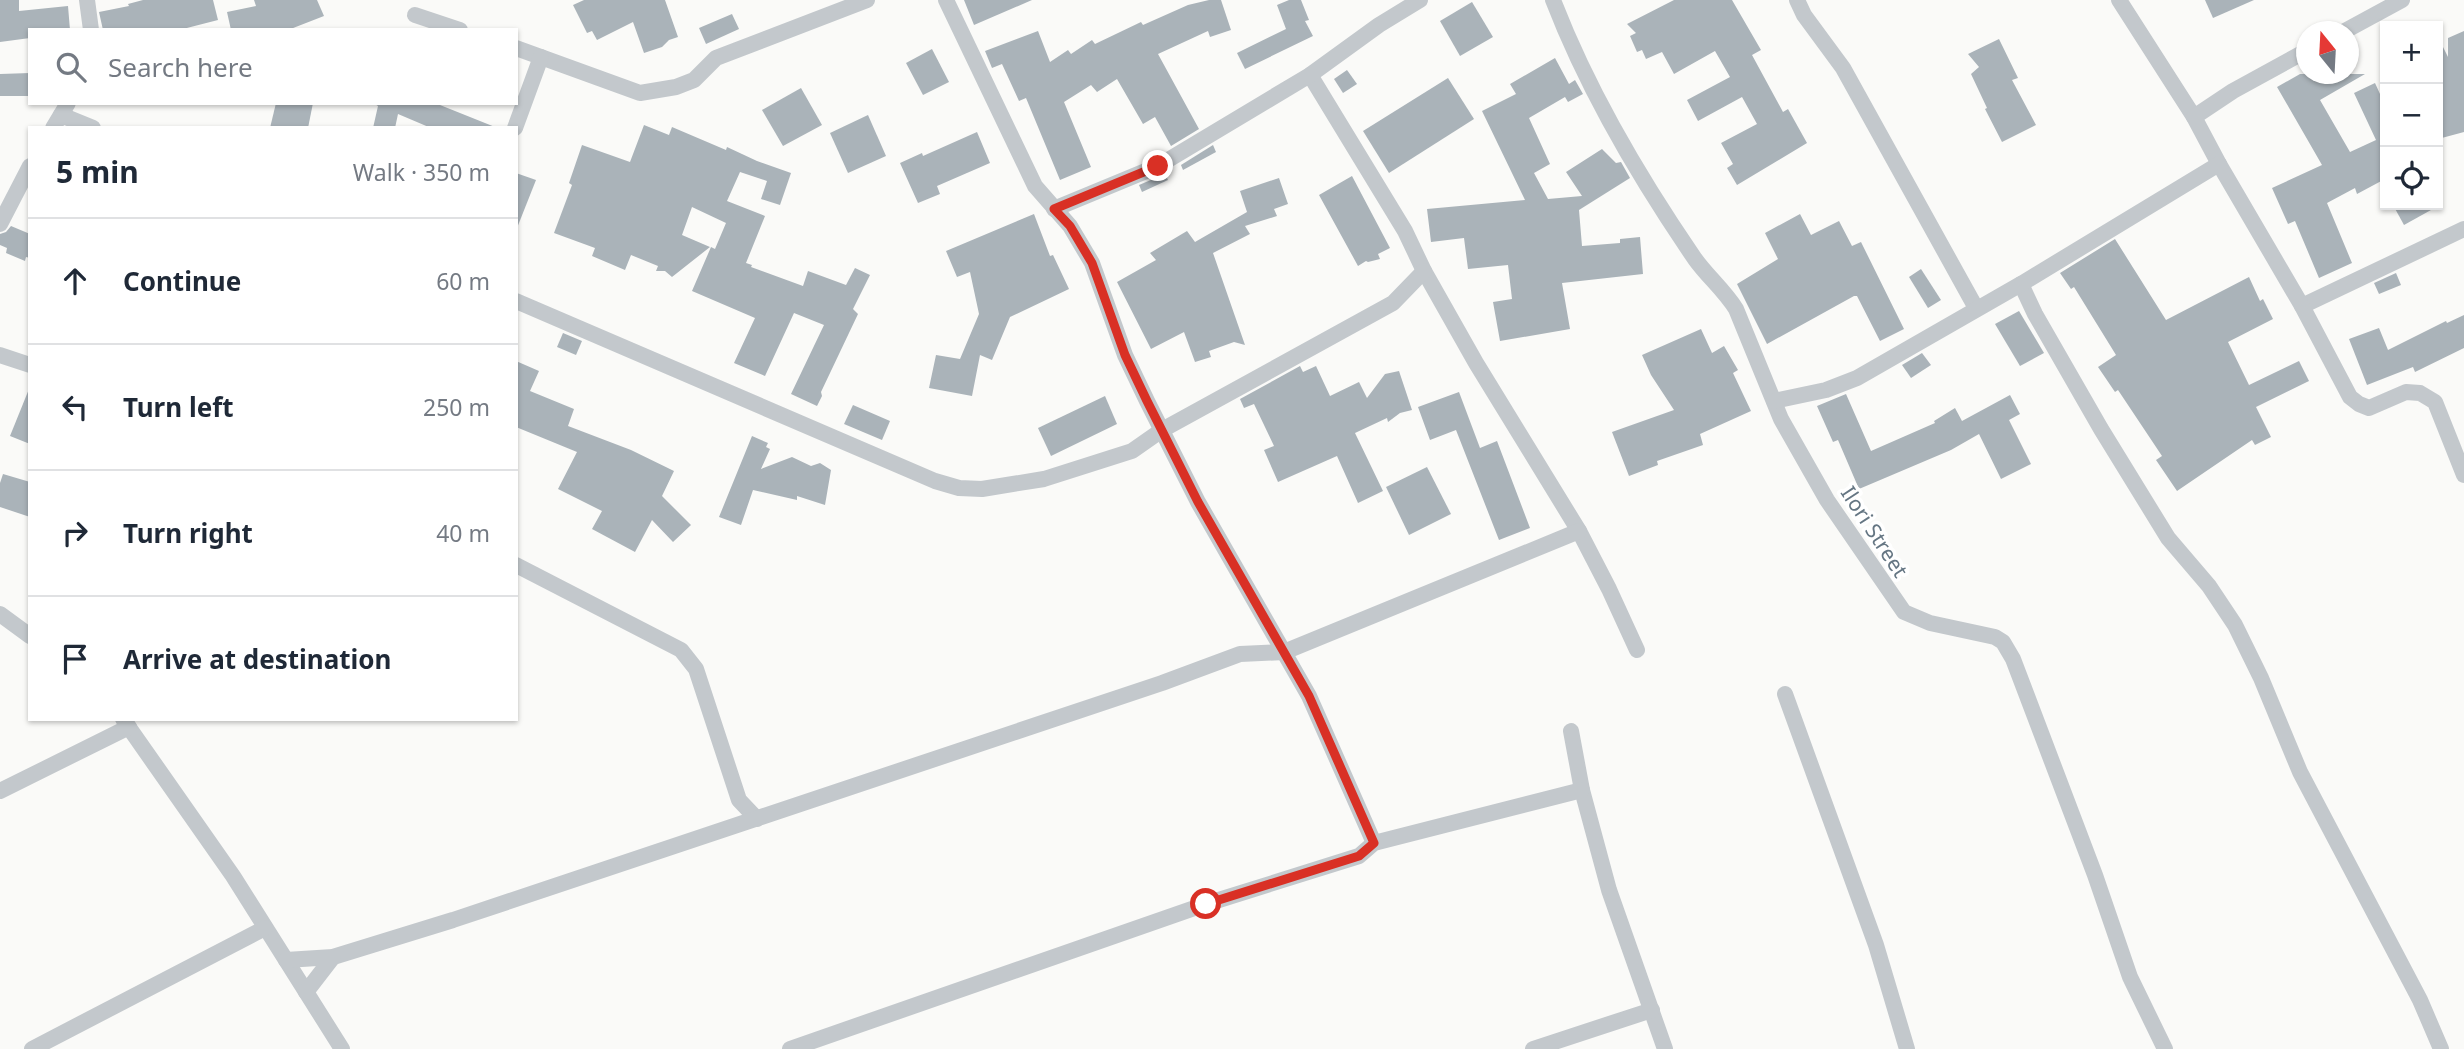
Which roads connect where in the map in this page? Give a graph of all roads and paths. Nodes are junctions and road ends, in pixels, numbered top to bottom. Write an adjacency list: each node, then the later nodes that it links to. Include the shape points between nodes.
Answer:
1 (87, 0): 11 (street)
2 (866, 0): 15 (street, via 716,58 694,80 656,91 640,93)
3 (946, 0): 23 (street, via 1035,186)
4 (1420, 0): 16 (street)
5 (1553, 0): 33 (street, Ilori Street, via 1586,76 1643,177 1697,262 1736,309)
6 (1797, 0): 30 (street, via 1843,68)
7 (2119, 0): 18 (street)
8 (2402, 0): 10 (street)
9 (415, 15): 12 (street)
10 (2359, 23)
11 (91, 28)
12 (454, 28)
13 (518, 49): 15 (street)
14 (2296, 56): 18 (street)
15 (541, 57): 20 (street)
16 (1310, 75): 23 (street, via 1158,166); 26 (street, via 1405,230)
17 (60, 115): 19 (street)
18 (2194, 117): 21 (street)
19 (88, 126)
20 (516, 126)
21 (2219, 164): 27 (street); 29 (street)
22 (28, 170): 24 (street)
23 (1054, 209): 34 (street, via 1092,263 1125,355)
24 (0, 224)
25 (2464, 229): 29 (street)
26 (1424, 271): 34 (street, via 1393,303); 36 (street)
27 (2021, 284): 30 (street); 63 (street, via 2101,429 2162,527 2235,625 2300,772 2420,1000)
28 (518, 303): 34 (street, via 959,488 1044,479 1132,451)
29 (2302, 306): 35 (street, via 2350,397 2359,404 2368,408 2406,392 2420,393 2435,402)
30 (1976, 308): 33 (street, via 1857,379)
31 (0, 355): 32 (street)
32 (28, 364)
33 (1774, 401): 62 (street, Ilori Street, via 1827,500 1904,612 2003,642 2130,977)
34 (1162, 430): 41 (street)
35 (2464, 475)
36 (1579, 531): 40 (street); 41 (street)
37 (518, 566): 47 (street, via 681,650 696,669)
38 (0, 614): 39 (street)
39 (28, 635)
40 (1637, 650)
41 (1284, 652): 48 (street, via 1240,654); 50 (street, via 1309,696)
42 (1785, 694): 61 (street, via 1876,945)
43 (126, 723): 46 (street); 51 (street)
44 (1571, 731): 45 (street)
45 (1582, 790): 50 (street); 55 (street, via 1609,890)
46 (0, 791)
47 (739, 800): 48 (street); 49 (street)
48 (757, 818): 49 (street)
49 (726, 829): 52 (street)
50 (1374, 843): 58 (street, via 1359,856 1206,904)
51 (265, 928): 53 (street); 56 (street)
52 (332, 957): 53 (street); 54 (street)
53 (286, 960): 54 (street)
54 (306, 992): 57 (street)
55 (1652, 1010): 59 (street); 60 (street)
56 (32, 1049)
57 (342, 1049)
58 (790, 1049)
59 (1533, 1049)
60 (1665, 1049)
61 (1907, 1049)
62 (2165, 1049)
63 (2441, 1049)

